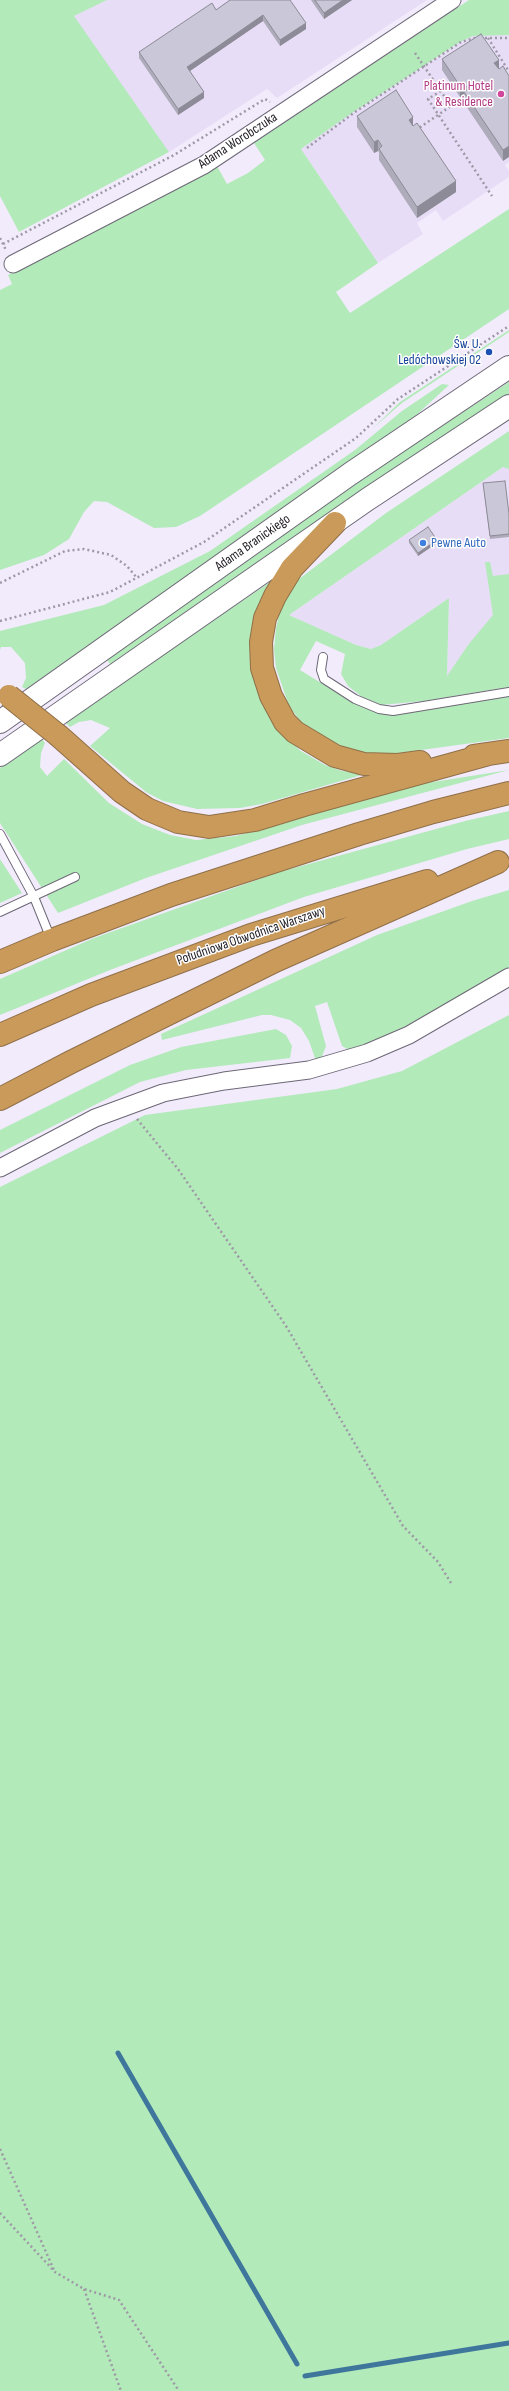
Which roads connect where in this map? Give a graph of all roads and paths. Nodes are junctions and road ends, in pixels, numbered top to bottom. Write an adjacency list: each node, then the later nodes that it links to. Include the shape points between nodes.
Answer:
1 (452, 0): 14 (street, Adama Worobczuka, via 204,165)
2 (487, 38): 3 (path); 5 (path, via 461,42); 6 (path)
3 (509, 38)
4 (415, 53): 5 (path)
5 (424, 66): 7 (path); 11 (path)
6 (509, 71)
7 (441, 91): 9 (path, via 451,106); 9 (path, via 428,99)
8 (276, 105): 13 (path, via 265,99 174,155)
9 (438, 115): 10 (path); 12 (path)
10 (416, 130)
11 (307, 148)
12 (492, 196)
13 (3, 244)
14 (13, 264)
15 (509, 326): 19 (path, via 398,399 356,438 221,532)
16 (509, 367): 25 (main road, Adama Branickiego, via 343,479)
17 (509, 406): 18 (main road)
18 (335, 523): 26 (highway, via 292,568 265,618 261,642 262,668 285,722 305,739 335,756 364,764 398,765); 27 (main road)
19 (137, 578): 20 (path, via 127,566 111,555 84,549 65,552); 21 (path, via 91,599)
20 (0, 583)
21 (0, 622)
22 (322, 657): 23 (lane, via 321,670 324,679 379,709 393,711)
23 (509, 692)
24 (5, 693): 26 (highway, bridge, via 59,736 116,788 146,809 178,822 209,827 255,820 311,802)
25 (0, 722)
26 (499, 753)
27 (0, 755)
28 (509, 793): 34 (highway, via 351,836 171,895)
29 (0, 834): 32 (lane)
30 (504, 860): 37 (highway, Południowa Obwodnica Warszawy, via 379,894 251,935 91,995); 38 (highway, via 275,961)
31 (75, 877): 32 (lane)
32 (34, 897): 33 (lane); 34 (lane)
33 (0, 912)
34 (52, 940): 35 (highway)
35 (0, 962)
36 (509, 977): 40 (street, via 410,1035 367,1053 309,1070 224,1081 164,1093 95,1118)
37 (0, 1035)
38 (0, 1099)
39 (136, 1118): 41 (path, via 178,1168 286,1326 403,1526 438,1562)
40 (0, 1168)
41 (451, 1583)
42 (0, 2149): 44 (path)
43 (0, 2213): 44 (path)
44 (55, 2272): 45 (path)
45 (84, 2289): 46 (path); 47 (path, via 120,2300)
46 (121, 2391)
47 (179, 2391)

